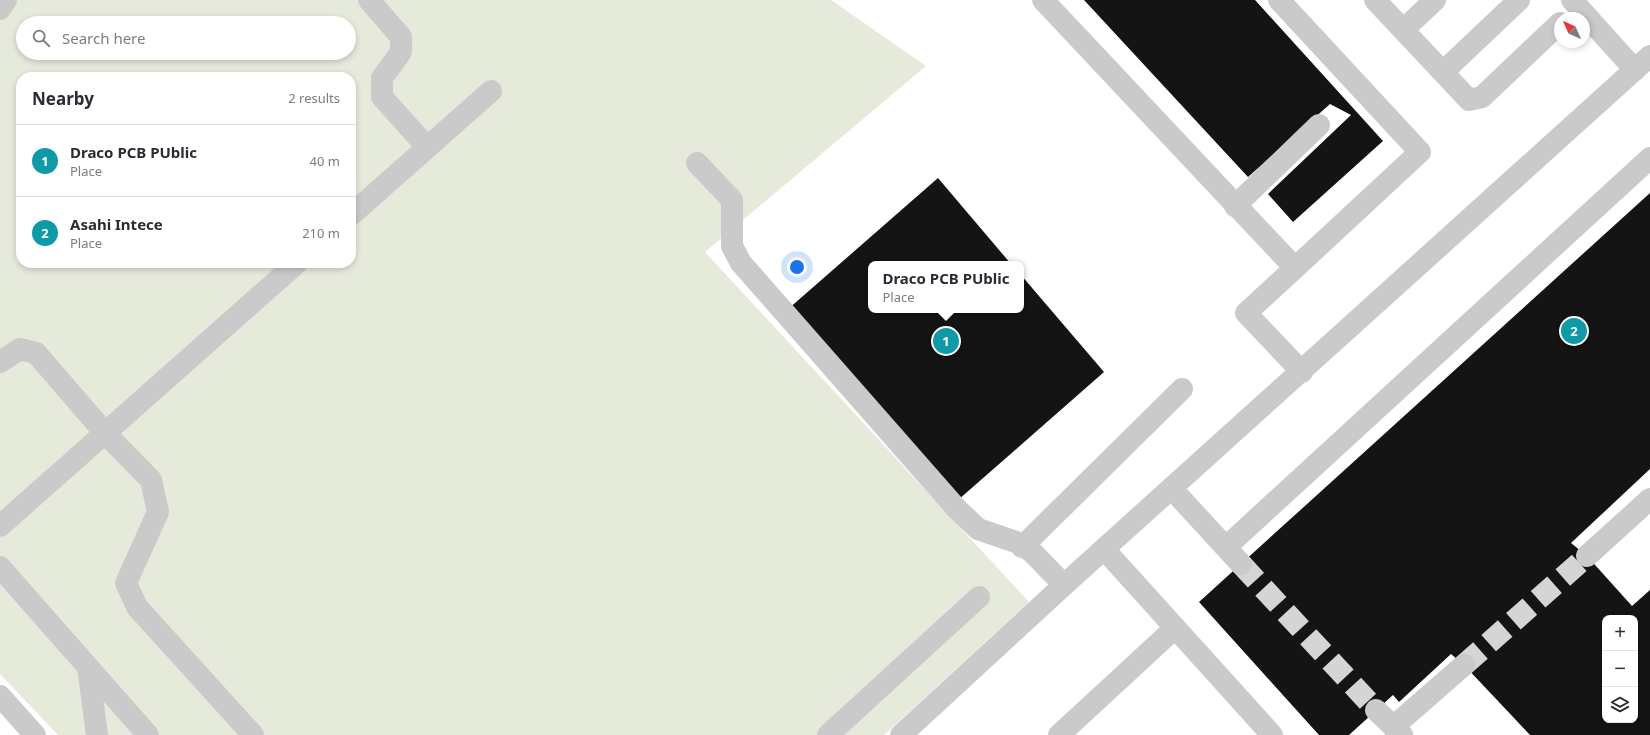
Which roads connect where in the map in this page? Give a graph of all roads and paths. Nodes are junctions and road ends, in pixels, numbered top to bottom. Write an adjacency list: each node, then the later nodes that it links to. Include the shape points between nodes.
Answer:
1 (6, 0): 9 (street)
2 (369, 0): 16 (street, via 401,37 401,52 382,78 382,97)
3 (1043, 0): 19 (street)
4 (1279, 0): 22 (street, via 1420,152)
5 (1375, 0): 11 (street)
6 (1435, 0): 11 (street)
7 (1519, 0): 13 (street)
8 (1572, 8): 12 (street)
9 (0, 9)
10 (1554, 29): 13 (street, via 1482,97 1469,100)
11 (1402, 30): 13 (street)
12 (1642, 63): 24 (street)
13 (1443, 72)
14 (491, 91): 16 (street)
15 (1319, 125): 19 (street)
16 (428, 148): 20 (street)
17 (1650, 158): 31 (street)
18 (697, 163): 30 (street, via 732,200 732,246 741,263 957,509 978,528)
19 (1235, 206): 22 (street)
20 (356, 211)
21 (291, 268): 26 (street)
22 (1295, 268): 24 (street, via 1246,313)
23 (0, 362): 26 (street, via 20,349 36,353)
24 (1302, 372): 27 (street)
25 (1182, 388): 30 (street)
26 (105, 433): 29 (street); 47 (street, via 151,480 158,512 126,583 137,607)
27 (1172, 489): 31 (street); 32 (street)
28 (1650, 499): 33 (street)
29 (0, 526)
30 (1022, 546): 36 (street, via 1032,552)
31 (1226, 547): 34 (street)
32 (1104, 550): 36 (street); 38 (street)
33 (1587, 556)
34 (1241, 564)
35 (0, 567): 40 (street)
36 (1064, 585): 49 (street)
37 (979, 597): 48 (street)
38 (1175, 628): 50 (street); 51 (street)
39 (1464, 665): 43 (street)
40 (88, 667): 45 (street); 46 (street)
41 (0, 696): 44 (street)
42 (1376, 710): 43 (street)
43 (1398, 731)
44 (34, 735)
45 (97, 735)
46 (148, 735)
47 (253, 735)
48 (828, 735)
49 (901, 735)
50 (1059, 735)
51 (1272, 735)

